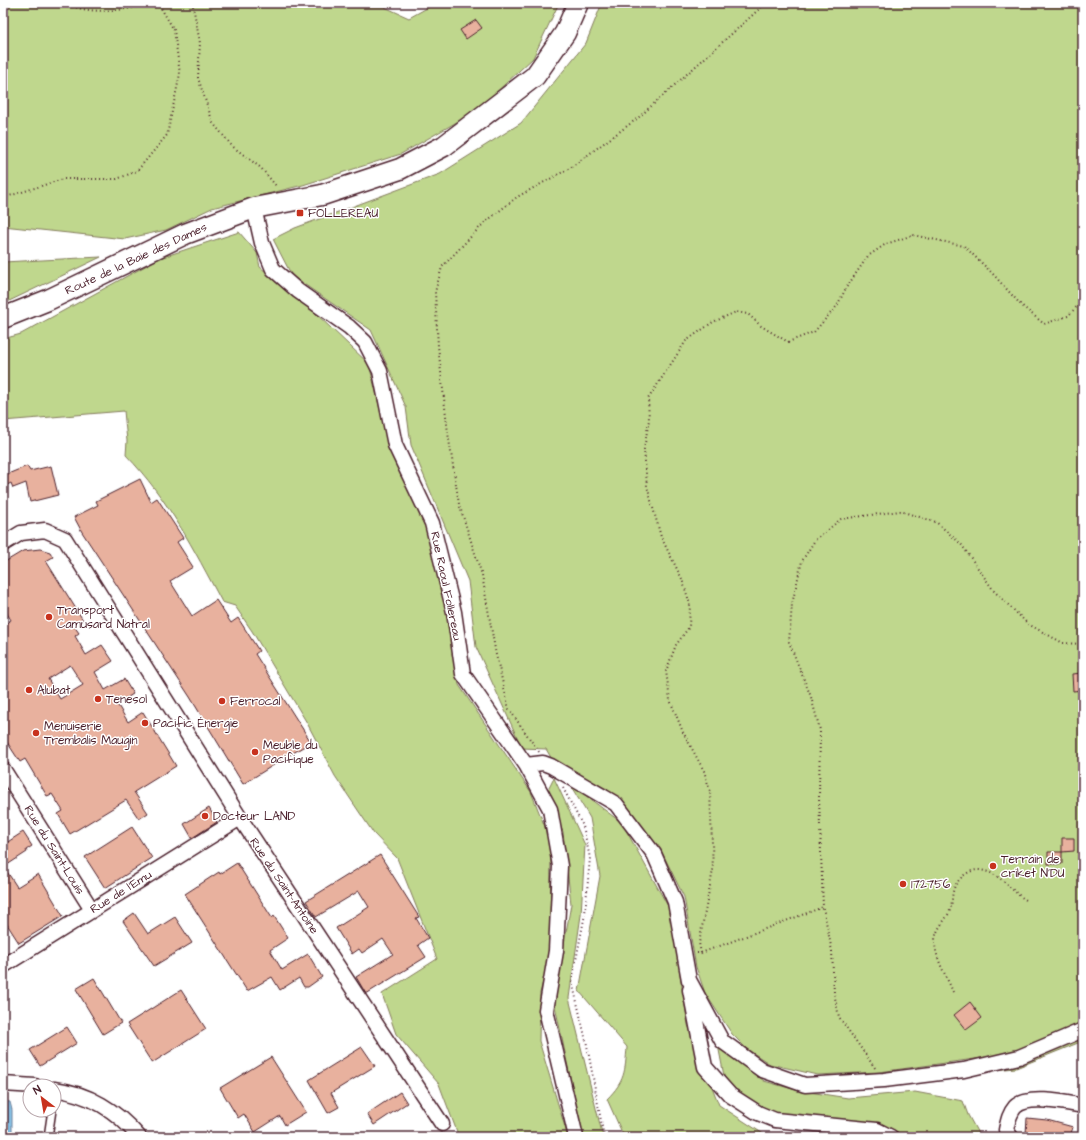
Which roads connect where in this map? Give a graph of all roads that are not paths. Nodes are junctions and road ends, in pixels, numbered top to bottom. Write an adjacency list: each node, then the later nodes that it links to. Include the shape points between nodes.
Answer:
1 (578, 3): 2 (main road, Route de la Baie des Dames, via 564,34 535,76 444,146 400,169 322,195)
2 (254, 208): 3 (main road, Route de la Baie des Dames, via 185,234 48,300); 5 (street, Rue Raoul Follereau, via 262,243 273,269 365,342 380,371 395,445 432,523 454,612 463,674)
3 (3, 318)
4 (3, 544): 7 (street, Rue du Saint-Antoine, via 21,533 45,530 66,539)
5 (526, 765): 10 (street, via 543,763 551,766 616,804 654,854 675,902); 20 (street, Rue Raoul Follereau, via 550,809 560,866 556,951 546,1010)
6 (3, 769): 8 (street, Rue du Saint-Louis)
7 (240, 818): 8 (street, Rue de l'Emu); 17 (street, Rue du Saint-Antoine)
8 (92, 910): 9 (street, Rue de l'Emu)
9 (3, 966)
10 (689, 980): 11 (street, via 722,1041 762,1070 805,1085 884,1080 964,1070 1019,1057); 21 (street, via 705,1067 730,1095 774,1120 877,1130)
11 (1083, 1030)
12 (3, 1084): 13 (street)
13 (22, 1085)
14 (62, 1090): 19 (street, via 99,1102 125,1121)
15 (1083, 1106): 22 (street, via 1057,1101 1031,1101 1016,1106 1008,1116 1006,1130)
16 (51, 1118): 18 (lane)
17 (442, 1124)
18 (48, 1137)
19 (139, 1137)
20 (576, 1137)
21 (891, 1137)
22 (1011, 1137)

